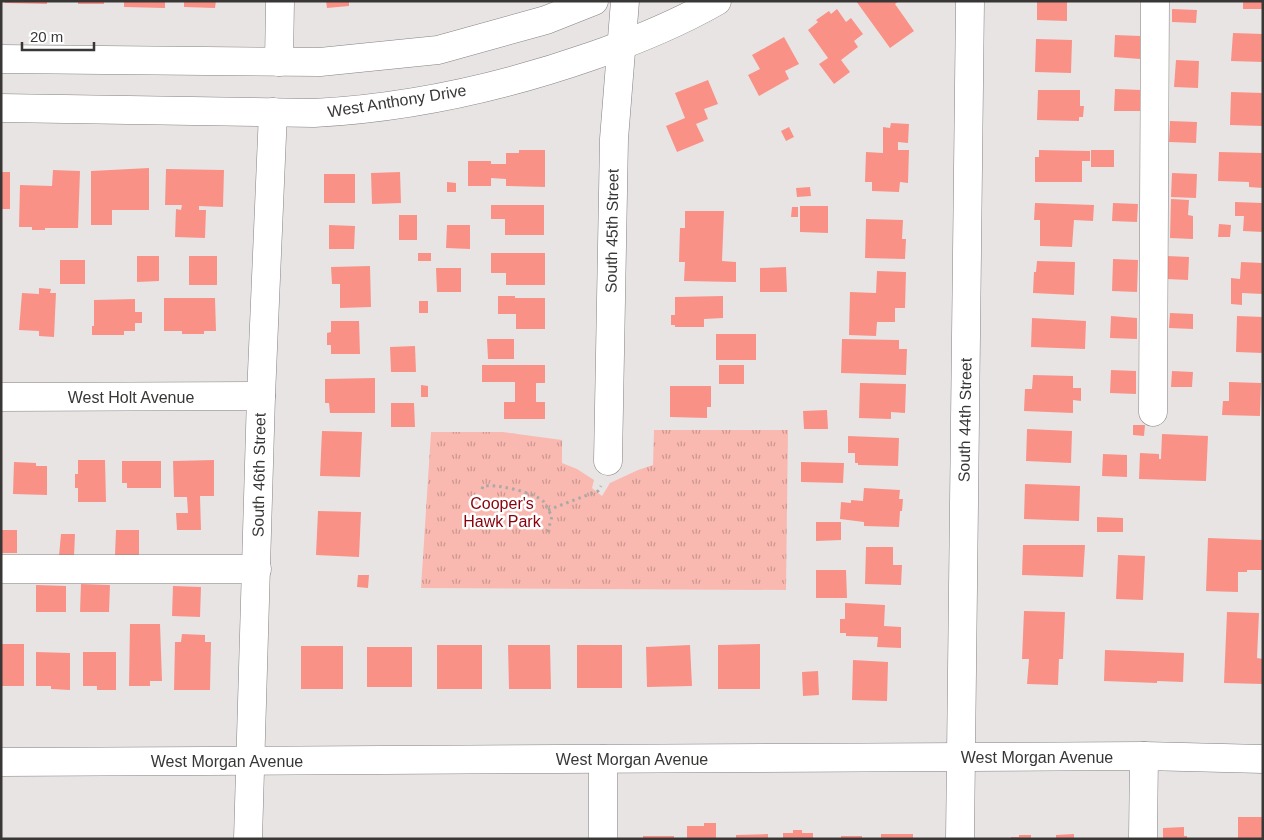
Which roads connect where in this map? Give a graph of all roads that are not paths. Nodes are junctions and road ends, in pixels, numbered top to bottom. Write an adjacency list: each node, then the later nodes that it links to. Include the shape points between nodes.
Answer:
1 (280, 1): 9 (street)
2 (594, 1): 9 (street, via 546,20 438,50 320,62)
3 (625, 1): 7 (street, South 45th Street)
4 (717, 1): 7 (street, West Anthony Drive, via 658,32)
5 (970, 1): 19 (street, South 44th Street)
6 (1155, 1): 14 (street)
7 (622, 46): 11 (street, West Anthony Drive, via 549,71 445,96 356,111); 15 (street, South 45th Street, via 614,139)
8 (1, 59): 9 (street)
9 (279, 62)
10 (1, 108): 11 (street, West Anthony Drive)
11 (273, 112): 12 (street, South 46th Street)
12 (261, 396): 13 (street, West Holt Avenue); 17 (street, South 46th Street)
13 (1, 397)
14 (1153, 412)
15 (608, 461)
16 (1, 569): 17 (street)
17 (257, 569): 22 (street, South 46th Street)
18 (1144, 756): 19 (street, West Morgan Avenue); 21 (street, West Morgan Avenue); 27 (street)
19 (961, 758): 20 (street, West Morgan Avenue); 26 (street, South 44th Street)
20 (603, 759): 22 (street, West Morgan Avenue); 25 (street)
21 (1263, 759)
22 (250, 760): 23 (street, West Morgan Avenue); 24 (street, South 46th Street)
23 (1, 762)
24 (248, 839)
25 (603, 839)
26 (960, 839)
27 (1143, 839)

